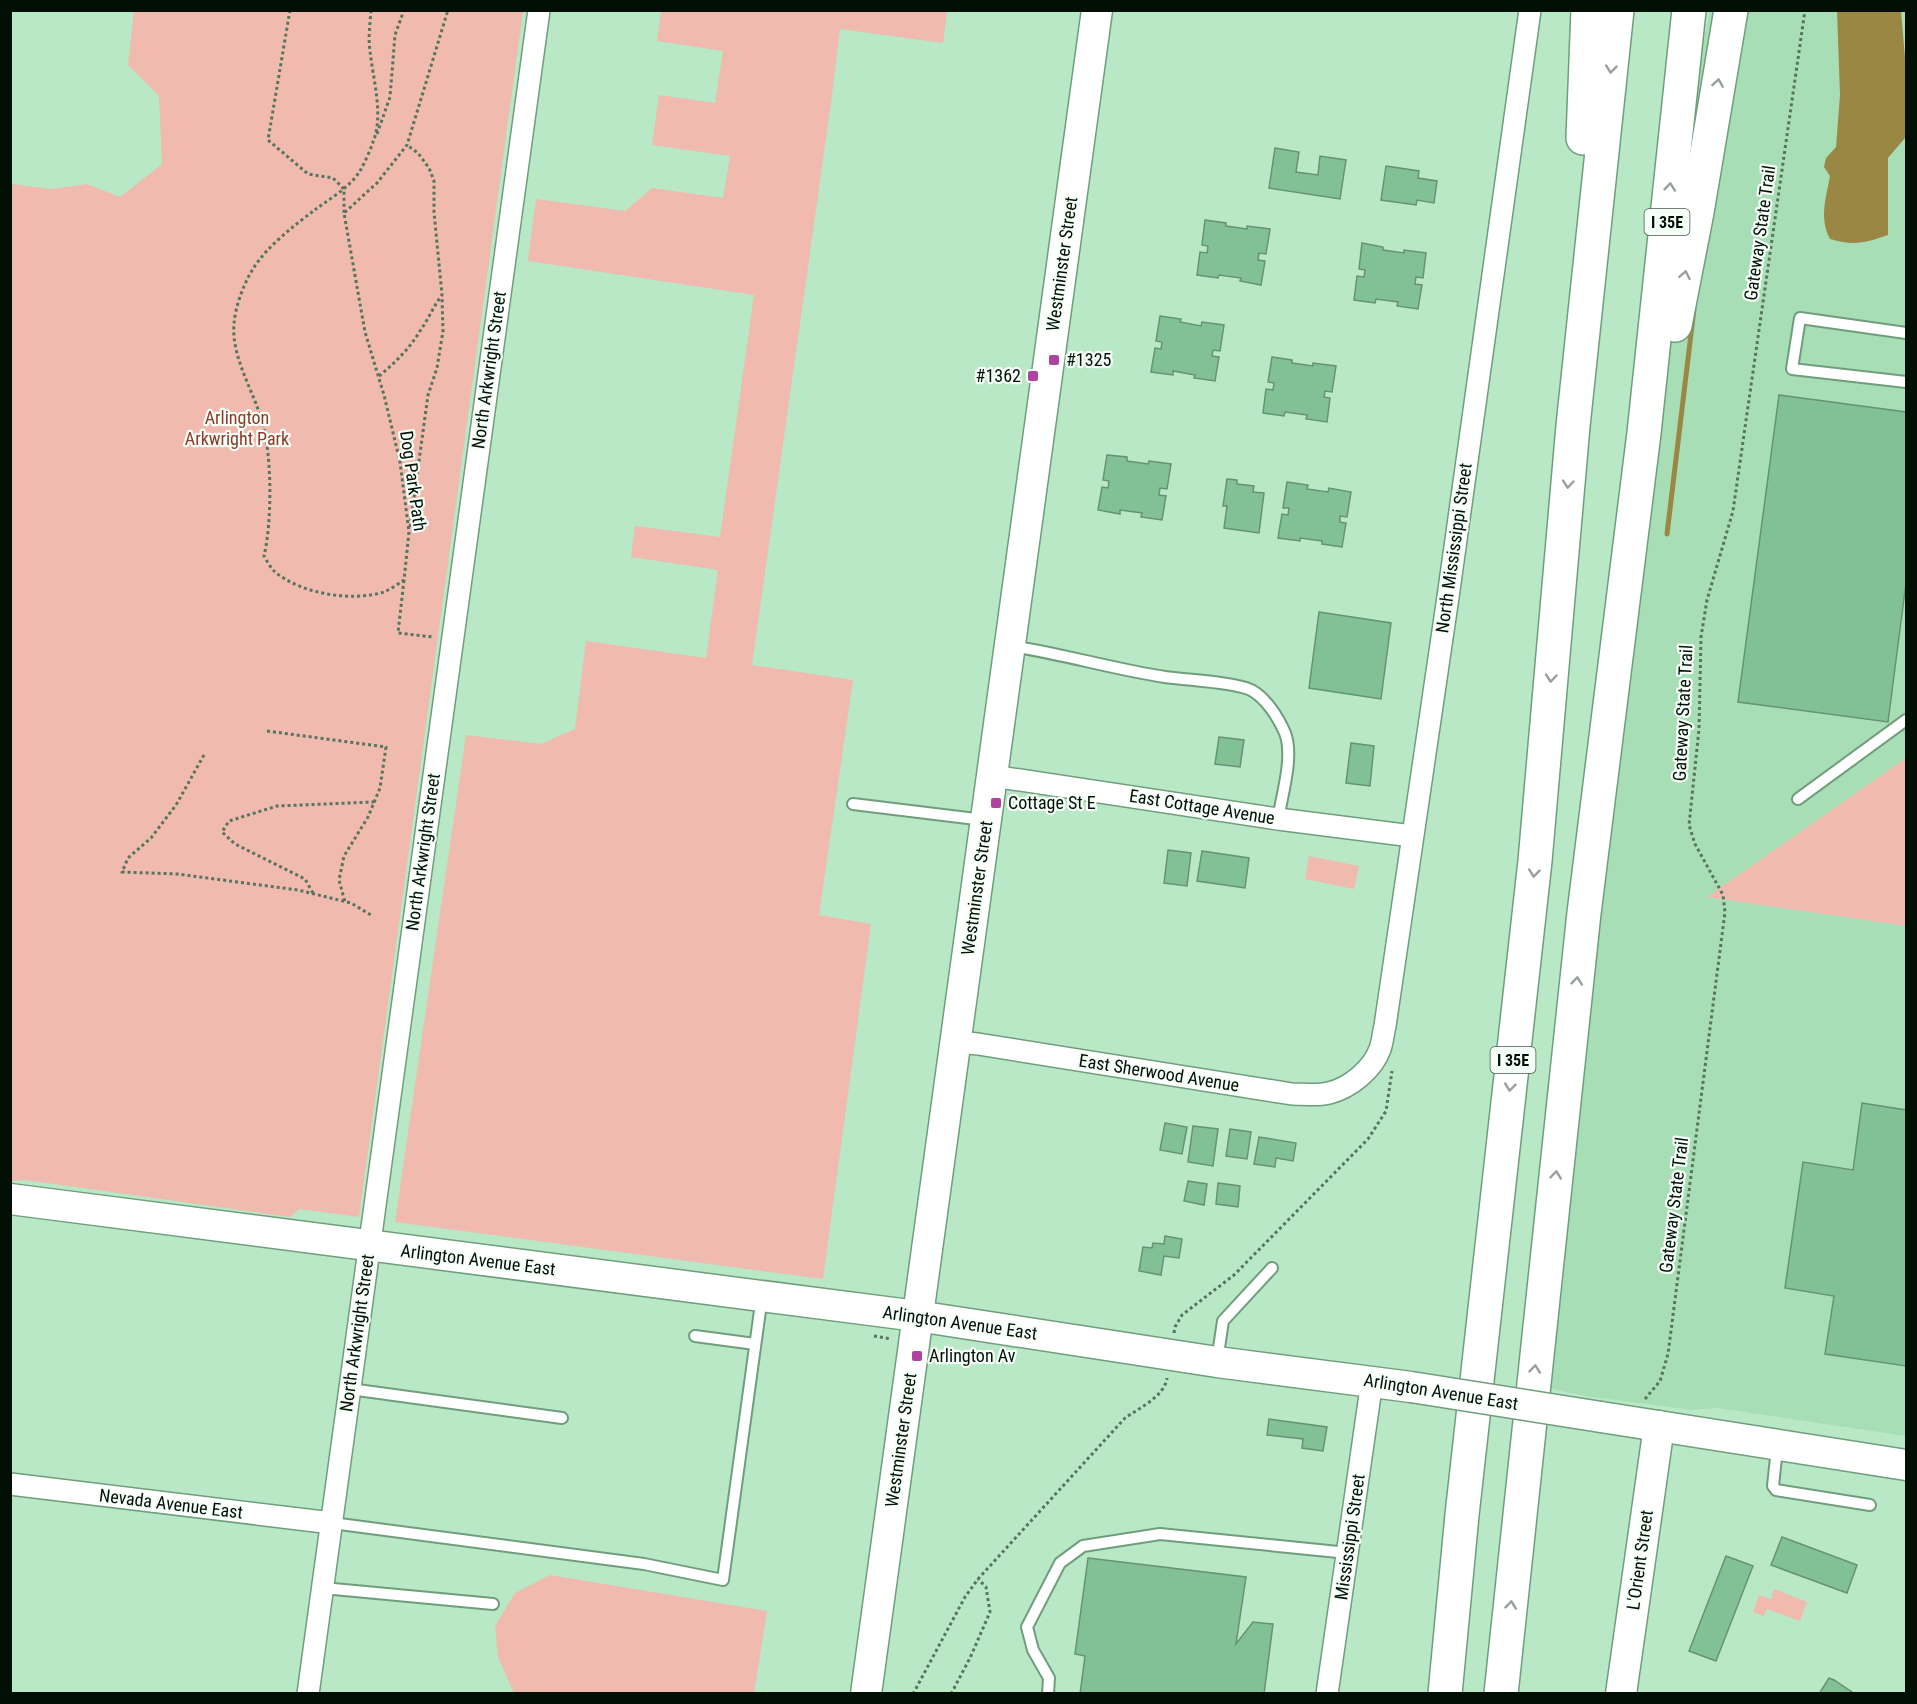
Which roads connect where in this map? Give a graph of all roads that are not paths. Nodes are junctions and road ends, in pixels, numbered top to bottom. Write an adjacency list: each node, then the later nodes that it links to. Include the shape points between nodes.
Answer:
1 (539, 10): 23 (street, North Arkwright Street)
2 (1097, 10): 12 (street, Westminster Street)
3 (1530, 10): 19 (street, North Mississippi Street)
4 (1588, 10): 10 (highway, via 1570,340)
5 (1617, 10): 10 (highway, I 35E, one-way to 10)
6 (1689, 10): 11 (highway, I 35E, one-way to 6)
7 (1731, 10): 11 (highway, one-way to 7, via 1671,349)
8 (1906, 333): 9 (lane, via 1800,318 1792,369)
9 (1906, 382)
10 (1573, 426): 46 (highway, I 35E, one-way to 46, via 1535,861)
11 (1644, 433): 47 (highway, I 35E, one-way to 11, via 1584,913)
12 (1010, 646): 14 (street, Westminster Street); 17 (lane, via 1115,668 1250,689 1271,710 1287,742 1288,764)
13 (1906, 720): 15 (lane)
14 (993, 776): 17 (street, East Cottage Avenue); 18 (street, Westminster Street)
15 (1798, 799)
16 (853, 804): 18 (lane)
17 (1278, 819): 19 (street, East Cottage Avenue)
18 (985, 820): 20 (street, Westminster Street)
19 (1412, 836): 21 (street, North Mississippi Street, via 1381,1047)
20 (956, 1042): 21 (street, East Sherwood Avenue, via 1292,1094 1330,1093); 26 (street, Westminster Street)
21 (1358, 1078)
22 (10, 1199): 23 (street, Arlington Avenue East)
23 (369, 1246): 25 (street, Arlington Avenue East); 31 (street, North Arkwright Street)
24 (1272, 1268): 29 (lane, via 1223,1321)
25 (762, 1296): 26 (street, Arlington Avenue East); 28 (lane)
26 (918, 1316): 29 (street, Arlington Avenue East); 43 (street, Westminster Street)
27 (695, 1336): 28 (lane)
28 (754, 1344): 38 (lane, via 723,1580 644,1563)
29 (1216, 1362): 30 (street, Arlington Avenue East)
30 (1372, 1381): 33 (street, Arlington Avenue East, bridge); 39 (street, Mississippi Street)
31 (350, 1389): 32 (lane); 38 (street, North Arkwright Street)
32 (562, 1418)
33 (1659, 1426): 34 (street, Arlington Avenue East); 48 (street, L'Orient Street)
34 (1778, 1444): 35 (street, Arlington Avenue East); 37 (lane, via 1773,1486 1776,1490)
35 (1906, 1465)
36 (10, 1484): 38 (street, Nevada Avenue East)
37 (1870, 1504)
38 (332, 1523): 40 (street, North Arkwright Street)
39 (1348, 1553): 44 (lane, via 1160,1534 1083,1546 1060,1563 1027,1628 1033,1650 1049,1678); 45 (street, Mississippi Street)
40 (323, 1588): 41 (lane); 42 (street, North Arkwright Street)
41 (493, 1605)
42 (308, 1694)
43 (866, 1694)
44 (1048, 1694)
45 (1327, 1694)
46 (1445, 1694)
47 (1501, 1694)
48 (1621, 1694)

